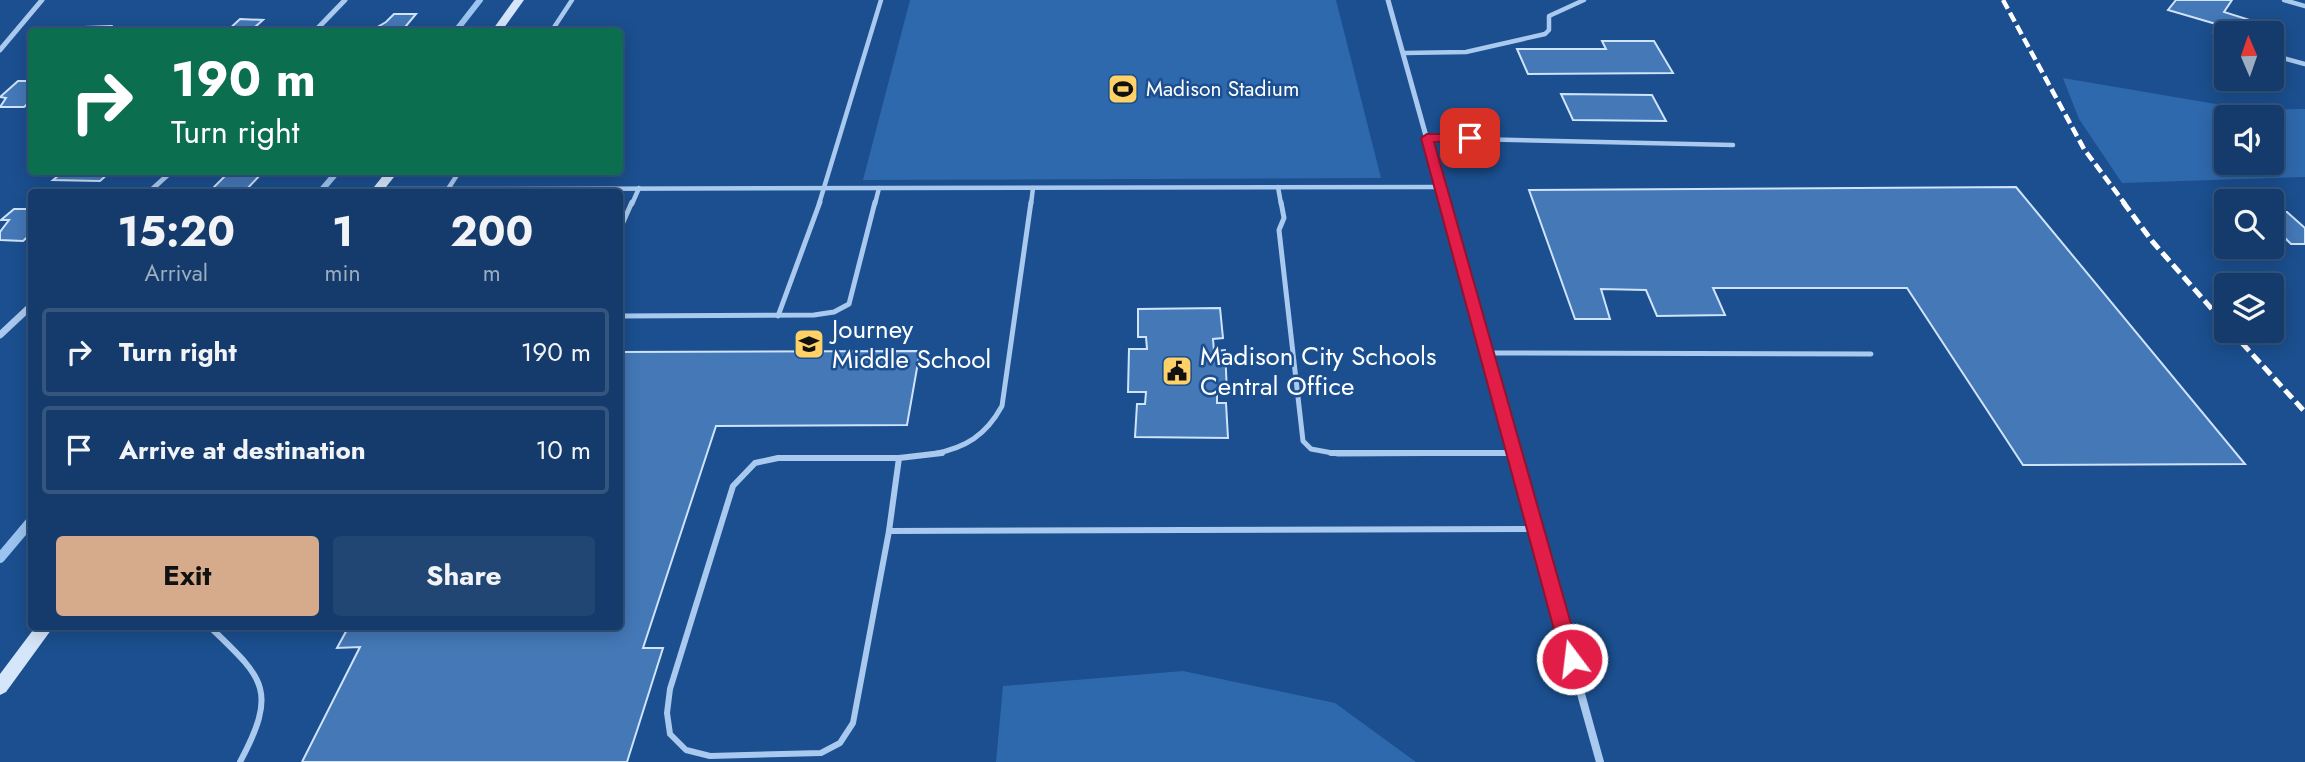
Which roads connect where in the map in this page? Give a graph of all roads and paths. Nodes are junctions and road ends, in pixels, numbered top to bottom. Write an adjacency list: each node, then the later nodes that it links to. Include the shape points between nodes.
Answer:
1 (42, 0): 13 (street)
2 (345, 0): 10 (street)
3 (519, 0): 11 (street)
4 (572, 0): 12 (lane)
5 (881, 0): 23 (lane)
6 (1388, 0): 14 (street)
7 (1584, 0): 14 (lane, via 1549,16 1545,34 1466,52)
8 (2284, 0): 9 (lane)
9 (2305, 6)
10 (318, 28)
11 (499, 28)
12 (554, 28)
13 (0, 50)
14 (1404, 53): 17 (street)
15 (2284, 58): 16 (lane)
16 (2305, 64)
17 (1427, 138): 18 (lane); 21 (street)
18 (1733, 145)
19 (168, 175): 26 (street)
20 (1278, 187): 21 (lane); 25 (lane); 35 (lane, via 1303,441 1311,449 1338,454)
21 (1441, 187): 33 (street)
22 (639, 188): 23 (lane); 27 (lane); 28 (lane)
23 (825, 188): 24 (lane); 31 (lane)
24 (879, 188): 25 (lane); 31 (lane, via 849,304 814,316)
25 (1032, 188): 36 (lane, via 1002,406 994,425 956,450)
26 (152, 189)
27 (575, 189)
28 (623, 223)
29 (28, 309): 32 (street)
30 (623, 316): 31 (lane)
31 (778, 316)
32 (0, 335)
33 (1487, 353): 34 (lane); 35 (street)
34 (1871, 354)
35 (1515, 453): 37 (street)
36 (899, 458): 38 (lane); 38 (lane, via 778,458 755,463 733,486 670,689 670,734 686,750 710,756 789,756 821,753 840,743 853,723)
37 (1536, 530): 38 (lane); 43 (street)
38 (889, 531)
39 (44, 630): 41 (street)
40 (213, 630): 42 (lane, via 257,674 262,695 252,740)
41 (0, 687)
42 (240, 762)
43 (1600, 762)

